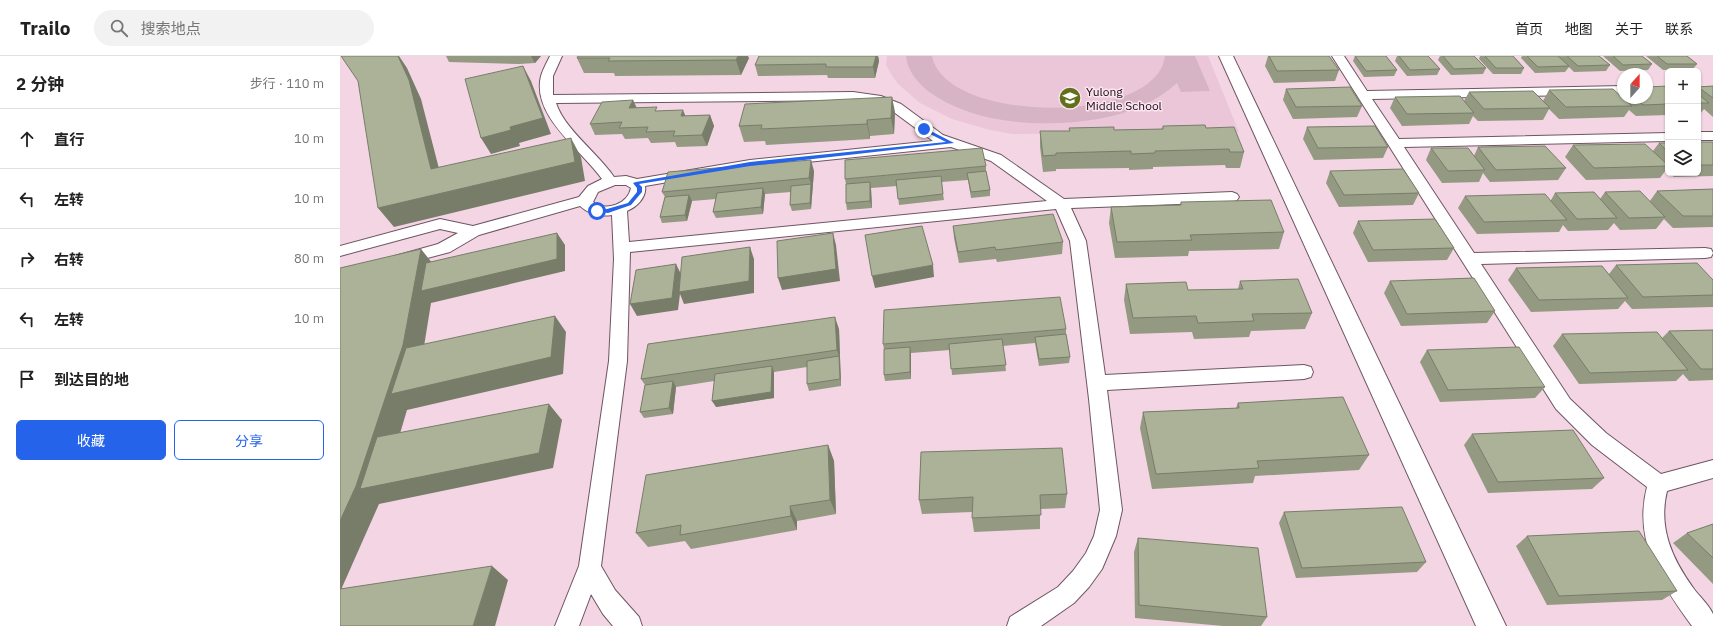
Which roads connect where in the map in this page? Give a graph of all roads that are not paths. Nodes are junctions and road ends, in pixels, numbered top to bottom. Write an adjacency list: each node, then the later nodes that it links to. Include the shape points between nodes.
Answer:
1 (556, 56): 6 (lane, via 547,74)
2 (1226, 56): 32 (street)
3 (1338, 56): 5 (lane)
4 (1617, 90): 5 (lane)
5 (1363, 95): 11 (lane)
6 (548, 99): 10 (lane, via 853,96 896,107 924,129); 12 (lane, via 559,123 604,171)
7 (1701, 136): 8 (lane)
8 (1713, 136)
9 (1665, 137): 11 (lane)
10 (951, 143): 13 (lane, via 750,164); 16 (lane, via 967,146 996,158)
11 (1394, 143): 22 (lane)
12 (610, 181): 13 (lane, via 629,180); 15 (lane, via 590,190)
13 (636, 183): 17 (lane, via 639,187 636,198)
14 (1232, 197): 16 (lane)
15 (585, 200): 17 (lane, via 589,208 597,211); 18 (lane)
16 (1061, 204): 19 (lane); 25 (lane, via 1078,241)
17 (619, 208): 19 (lane)
18 (473, 231): 20 (lane, via 440,224); 23 (lane, via 444,248)
19 (622, 248): 28 (lane, via 618,361)
20 (340, 251)
21 (1705, 253): 22 (lane)
22 (1469, 259): 27 (lane, via 1563,404 1599,439)
23 (384, 264)
24 (1304, 372): 25 (lane)
25 (1097, 383): 31 (lane, via 1111,510 1105,536 1094,561 1066,595)
26 (1713, 469): 27 (lane)
27 (1658, 484): 33 (lane, via 1653,498 1652,513 1653,530 1659,549 1680,591)
28 (590, 566): 29 (lane); 30 (lane, via 600,591 616,613)
29 (567, 626)
30 (630, 626)
31 (1019, 626)
32 (1491, 626)
33 (1707, 626)

